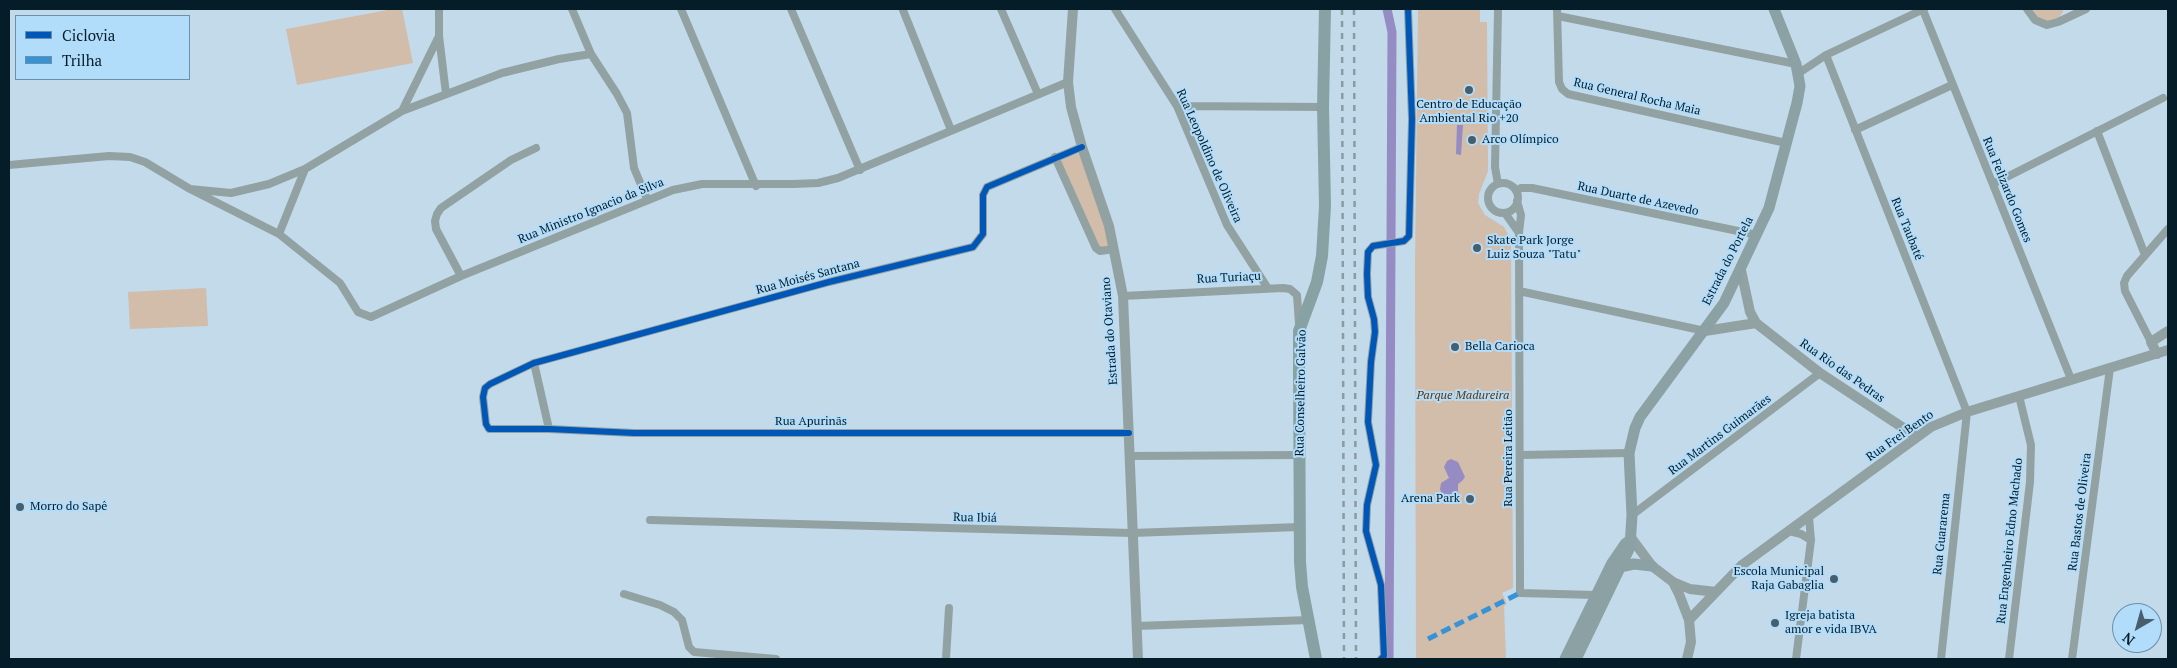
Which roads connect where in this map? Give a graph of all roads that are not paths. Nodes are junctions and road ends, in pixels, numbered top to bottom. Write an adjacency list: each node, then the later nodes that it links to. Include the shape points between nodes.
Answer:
1 (439, 9): 18 (street)
2 (572, 9): 19 (street)
3 (681, 9): 42 (street)
4 (791, 9): 39 (street)
5 (1001, 9): 25 (street)
6 (1073, 9): 22 (street, Estrada do Otaviano)
7 (1115, 9): 27 (street, Rua Leopoldino de Oliveira)
8 (1325, 9): 28 (main road, Rua Conselheiro Galvão)
9 (1408, 9): 102 (street, via 1412,144 1409,236 1404,241 1373,246 1368,252 1367,274 1375,332 1368,422 1376,465 1367,505 1366,531 1381,585 1384,656)
10 (1498, 9): 40 (street, via 1495,167)
11 (1774, 9): 21 (main road, Estrada do Portela)
12 (1924, 9): 20 (street); 23 (street, Rua Felizardo Gomes)
13 (2027, 9): 17 (street, via 2035,20 2047,25)
14 (2086, 9): 17 (street)
15 (903, 10): 30 (street)
16 (1558, 12): 21 (street); 33 (street, Rua General Rocha Maia, via 1558,82 1568,94)
17 (2073, 12)
18 (439, 36): 24 (street); 29 (street)
19 (591, 54): 24 (street, via 502,73); 45 (street, via 627,112 634,168)
20 (1826, 55): 21 (street); 31 (street, Rua Taubaté)
21 (1797, 68): 33 (main road, Estrada do Portela, via 1797,103)
22 (1068, 82): 25 (street, Rua Ministro Ignacio da Silva); 34 (street, Estrada do Otaviano)
23 (1952, 85): 31 (street); 41 (street, Rua Felizardo Gomes)
24 (446, 94): 29 (street)
25 (1038, 94): 30 (street, Rua Ministro Ignacio da Silva)
26 (2164, 98): 32 (street)
27 (1177, 106): 28 (street); 56 (street, Rua Leopoldino de Oliveira, via 1227,225)
28 (1323, 107): 62 (main road, Rua Conselheiro Galvão, via 1325,206 1322,256 1317,282)
29 (402, 111): 38 (street)
30 (951, 130): 39 (street, Rua Ministro Ignacio da Silva)
31 (1855, 130): 71 (street, Rua Taubaté)
32 (2097, 132): 41 (street); 53 (street)
33 (1786, 143): 51 (main road, Estrada do Portela, via 1769,208)
34 (1082, 147): 36 (street, Rua Moisés Santana); 52 (street, Estrada do Otaviano)
35 (536, 148): 55 (street, via 511,160 437,214 436,229)
36 (1055, 157): 52 (street, via 1096,248 1100,251); 66 (street, Rua Moisés Santana, via 987,187 983,195 983,234 973,247 829,282)
37 (9, 165): 43 (street, Rua Ministro Ignacio da Silva, via 130,157 145,162)
38 (305, 169): 43 (street, via 269,184 231,193); 50 (street)
39 (860, 170): 42 (street, Rua Ministro Ignacio da Silva, via 818,183)
40 (1498, 184): 44 (street, via 1506,184); 47 (street, via 1489,195 1490,204 1496,211)
41 (1993, 184): 69 (street, Rua Felizardo Gomes)
42 (756, 186): 45 (street, Rua Ministro Ignacio da Silva, via 697,185)
43 (190, 189): 50 (street, Rua Ministro Ignacio da Silva)
44 (1516, 191): 46 (street); 51 (street, Rua Duarte de Azevedo, via 1532,188)
45 (647, 199): 55 (street, Rua Ministro Ignacio da Silva)
46 (1517, 201): 47 (street, via 1513,209); 49 (street, Rua Pereira Leitão, via 1521,216)
47 (1505, 213): 49 (street)
48 (2168, 229): 53 (street)
49 (1519, 233): 57 (street, Rua Pereira Leitão)
50 (279, 234): 55 (street, Rua Ministro Ignacio da Silva, via 340,283 354,307 366,316 385,312)
51 (1757, 235): 54 (main road, Estrada do Portela)
52 (1114, 249): 58 (street, Estrada do Otaviano)
53 (2145, 255): 63 (street, via 2124,283)
54 (1741, 270): 59 (street); 60 (main road, Estrada do Portela)
55 (461, 276)
56 (1267, 287): 58 (street, Rua Turiaçu); 62 (street, Rua Turiaçu, via 1294,291 1298,301)
57 (1520, 291): 60 (street); 78 (street, Rua Pereira Leitão)
58 (1123, 296): 74 (street, Estrada do Otaviano)
59 (1756, 323): 60 (street); 68 (street, Rua Rio das Pedras)
60 (1705, 331): 76 (main road, Estrada do Portela, via 1640,417 1631,437)
61 (2168, 331): 63 (street)
62 (1299, 332): 77 (main road, Rua Conselheiro Galvão)
63 (2151, 342): 65 (street)
64 (2168, 350): 65 (street, Rua Frei Bento)
65 (2157, 354): 67 (street, Rua Frei Bento)
66 (534, 364): 72 (street); 73 (street, Rua Moisés Santana, via 485,388 486,424)
67 (2110, 368): 69 (street, Rua Frei Bento); 109 (street, Rua Bastos de Oliveira)
68 (1820, 373): 75 (street, Rua Rio das Pedras); 80 (street, Rua Martins Guimarães)
69 (2071, 379): 70 (street, Rua Frei Bento)
70 (2019, 396): 71 (street, Rua Frei Bento); 108 (street, Rua Engenheiro Edno Machado, via 2031,445 2030,473)
71 (1967, 412): 75 (street, Rua Frei Bento, via 1942,421); 107 (street, Rua Guararema)
72 (549, 429): 73 (street, Rua Apurinãs); 74 (street, Rua Apurinãs, via 634,433)
73 (493, 430)
74 (1129, 433): 79 (street, Estrada do Otaviano)
75 (1917, 437): 81 (street, Rua Frei Bento)
76 (1629, 453): 78 (street); 80 (main road, Estrada do Portela)
77 (1300, 455): 79 (street); 83 (main road, Rua Conselheiro Galvão)
78 (1520, 455): 93 (street, Rua Pereira Leitão, via 1520,593)
79 (1130, 456): 85 (street, Estrada do Otaviano)
80 (1632, 515): 86 (main road, Estrada do Portela)
81 (1809, 517): 84 (street, Rua Frei Bento); 87 (street)
82 (650, 520): 85 (street, Rua Ibiá)
83 (1299, 527): 85 (street, Rua Ibiá); 95 (main road, Rua Conselheiro Galvão, via 1302,587)
84 (1788, 531): 87 (street); 91 (street, Rua Frei Bento, via 1742,565)
85 (1132, 533): 97 (street, Estrada do Otaviano)
86 (1632, 539): 88 (street); 89 (main road); 93 (main road, via 1615,558)
87 (1811, 540): 106 (street)
88 (1652, 566): 89 (main road, via 1634,564); 90 (street)
89 (1620, 568): 104 (main road)
90 (1672, 582): 91 (street, via 1690,589); 96 (street)
91 (1716, 592): 96 (street, Rua Frei Bento)
92 (624, 594): 98 (street, via 674,612 682,620 689,647 694,652)
93 (1595, 595): 103 (main road)
94 (949, 608): 99 (street)
95 (1309, 620): 97 (street); 101 (main road, Rua Conselheiro Galvão)
96 (1689, 620): 105 (street)
97 (1136, 626): 100 (street, Estrada do Otaviano)
98 (776, 659)
99 (946, 659)
100 (1138, 659)
101 (1316, 659)
102 (1381, 659)
103 (1565, 659)
104 (1576, 659)
105 (1687, 659)
106 (1796, 659)
107 (1940, 659)
108 (2009, 659)
109 (2072, 659)

